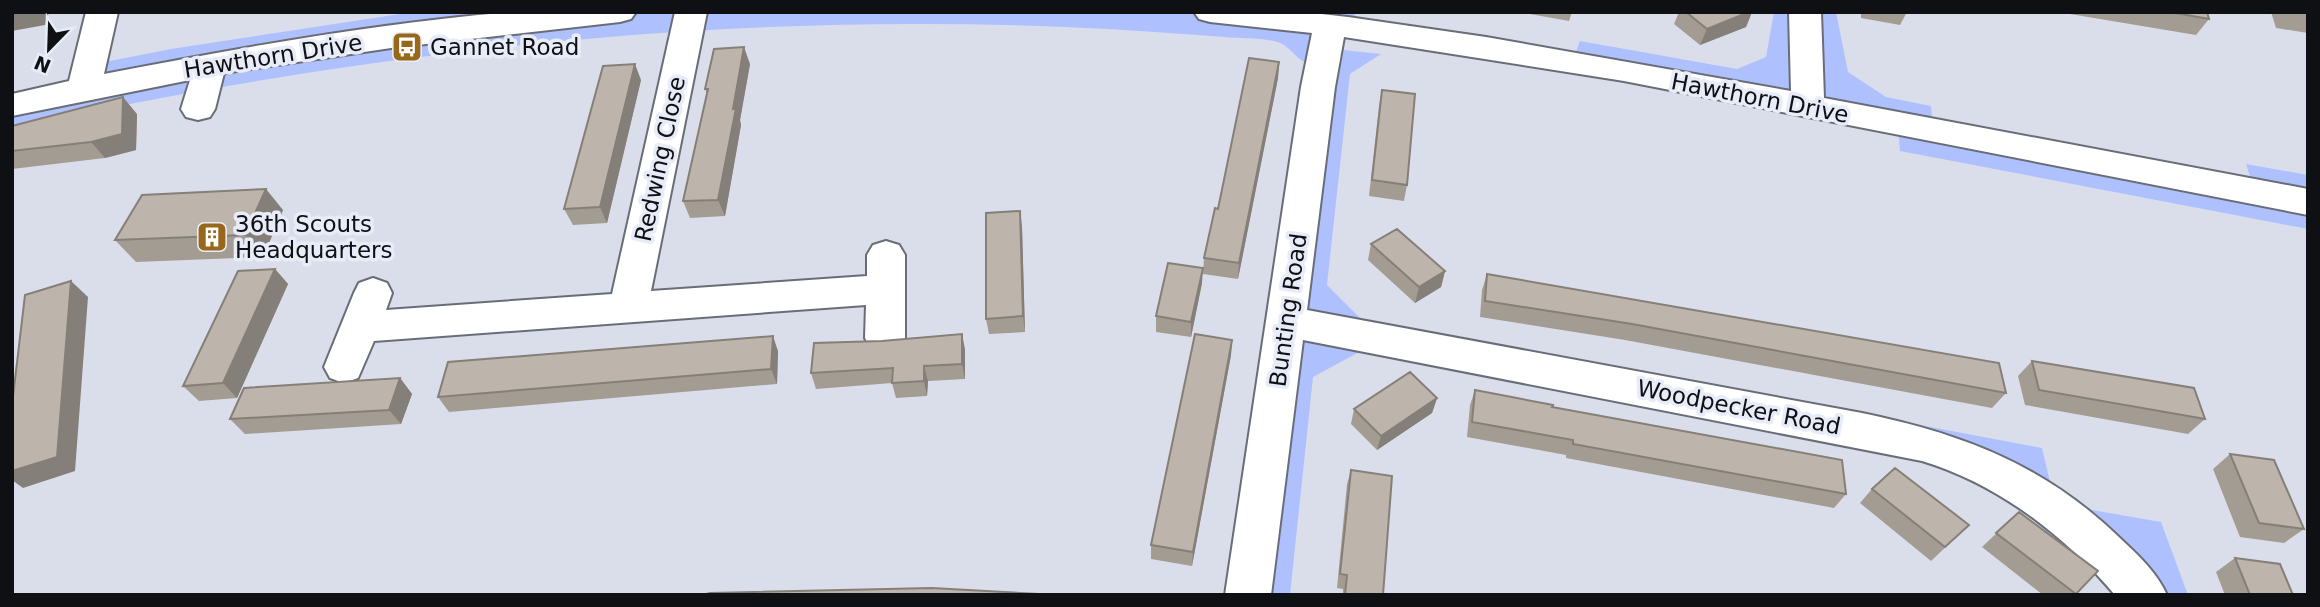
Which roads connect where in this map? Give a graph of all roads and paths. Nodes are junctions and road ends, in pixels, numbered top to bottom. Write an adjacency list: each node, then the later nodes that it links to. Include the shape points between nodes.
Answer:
1 (102, 12): 9 (street)
2 (620, 12): 6 (street, Hawthorn Drive)
3 (691, 12): 14 (street, Redwing Close)
4 (1210, 12): 7 (street, Hawthorn Drive)
5 (1805, 12): 11 (street)
6 (505, 18): 8 (street, Hawthorn Drive)
7 (1330, 24): 11 (street, Hawthorn Drive, via 1525,54); 15 (street, Bunting Road)
8 (210, 66): 9 (street, Hawthorn Drive); 12 (street)
9 (84, 89): 10 (street, Hawthorn Drive)
10 (12, 105)
11 (1808, 107): 13 (street, Hawthorn Drive)
12 (198, 109)
13 (2308, 201)
14 (629, 306): 16 (street, via 885,272); 17 (street, via 366,310)
15 (1287, 322): 18 (street, Bunting Road); 19 (street, Woodpecker Road, via 1931,446 2010,480 2066,516)
16 (885, 338)
17 (344, 367)
18 (1248, 595)
19 (2144, 595)

